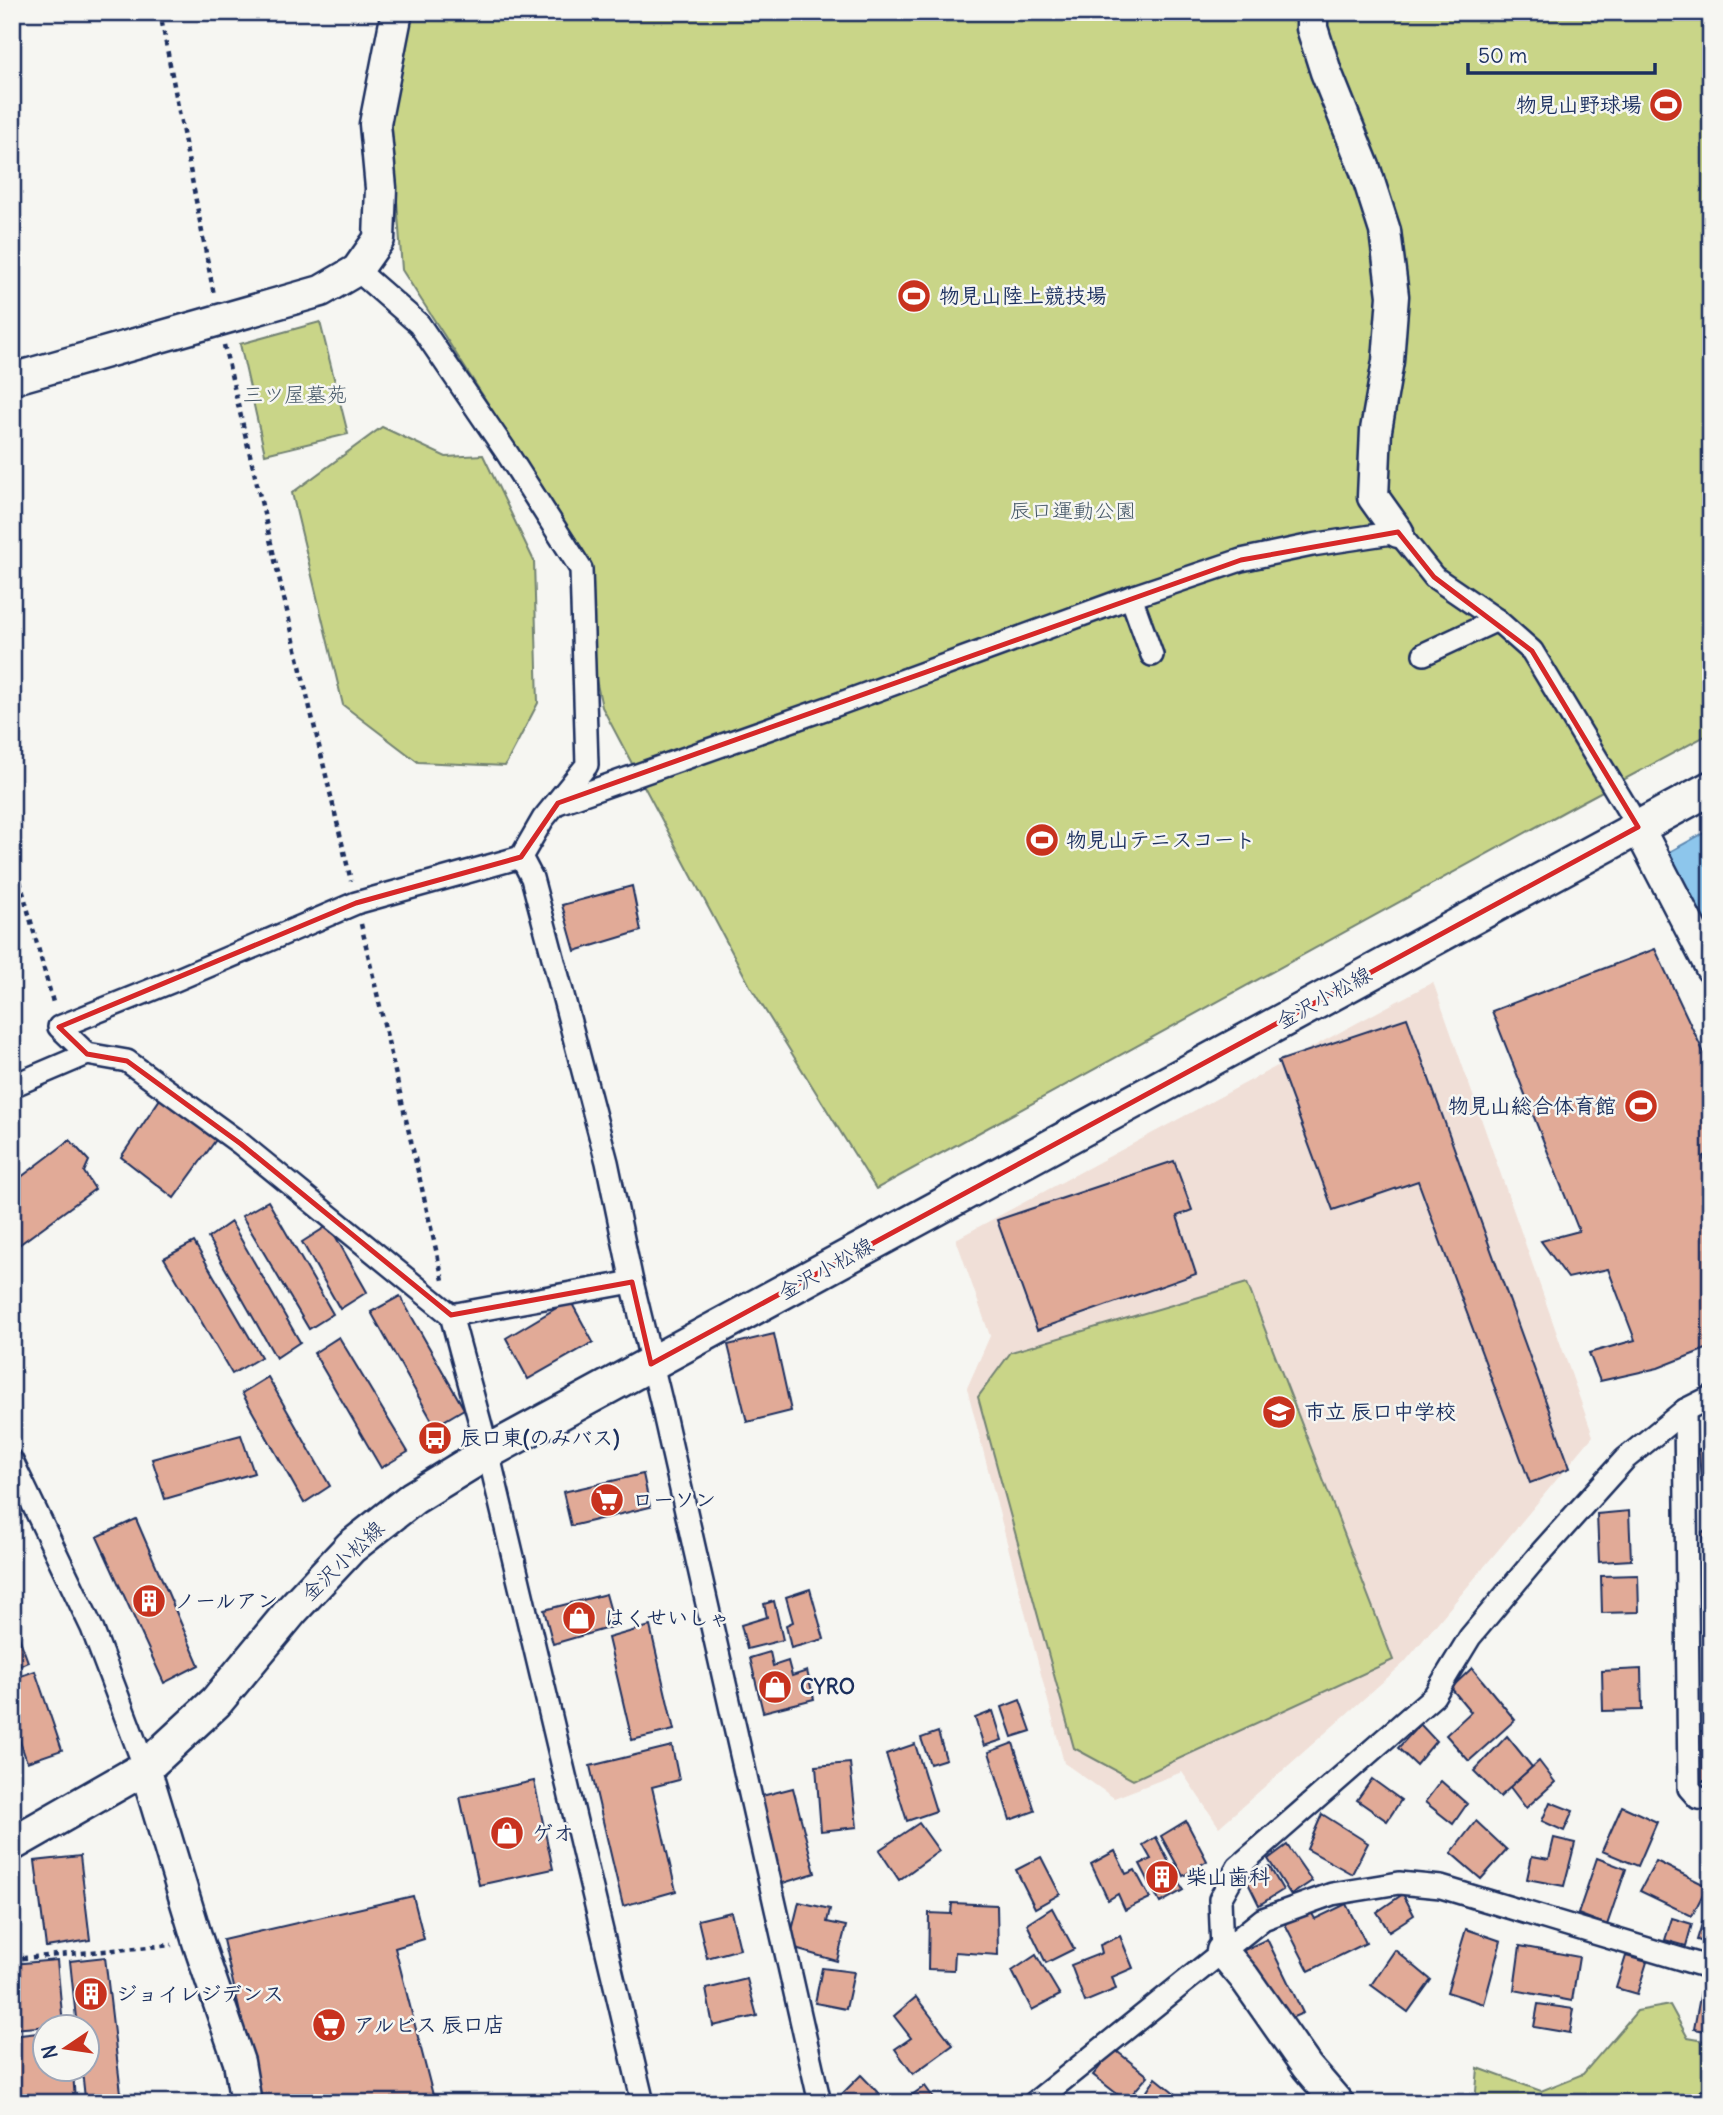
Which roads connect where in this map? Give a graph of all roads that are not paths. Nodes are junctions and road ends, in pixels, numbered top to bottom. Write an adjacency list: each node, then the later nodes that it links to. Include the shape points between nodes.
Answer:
1 (397, 12): 3 (street, via 375,124 380,239)
2 (1312, 12): 5 (street, via 1312,28 1326,72 1385,231 1393,296 1376,430 1373,497)
3 (356, 270): 4 (street, via 321,291); 11 (street, via 419,324 581,569 587,765)
4 (12, 379)
5 (1398, 533): 6 (street, via 1241,560); 7 (street, via 1434,577)
6 (1131, 597): 9 (street); 11 (street)
7 (1497, 620): 8 (street); 12 (street, via 1532,651)
8 (1424, 654)
9 (1153, 655)
10 (1711, 788): 12 (main road, 金沢小松線)
11 (558, 803): 13 (street)
12 (1638, 827): 14 (street); 19 (main road, 金沢小松線)
13 (521, 857): 15 (street, via 356,903 59,1027); 17 (street, via 532,878 603,1149)
14 (1711, 968)
15 (86, 1054): 16 (street); 18 (street, via 127,1060 241,1143)
16 (12, 1086)
17 (632, 1282): 18 (street); 19 (street)
18 (451, 1315): 22 (street)
19 (651, 1364): 22 (main road, 金沢小松線); 31 (street)
20 (1711, 1397): 21 (street)
21 (1685, 1410): 25 (street, via 1689,1787 1698,1798); 27 (street, via 1625,1460 1537,1557 1470,1637 1434,1696 1238,1867 1220,1899)
22 (488, 1452): 24 (main road, 金沢小松線, via 413,1498 351,1547 216,1702); 30 (street)
23 (12, 1461): 24 (street, via 92,1628)
24 (145, 1768): 26 (main road, 金沢小松線); 29 (street, via 239,2062)
25 (1711, 1799)
26 (12, 1844)
27 (1222, 1951): 28 (street, via 1263,1919 1332,1894 1399,1883 1441,1887); 32 (street); 33 (street)
28 (1711, 1968)
29 (246, 2103)
30 (643, 2103)
31 (820, 2103)
32 (1034, 2103)
33 (1338, 2103)

